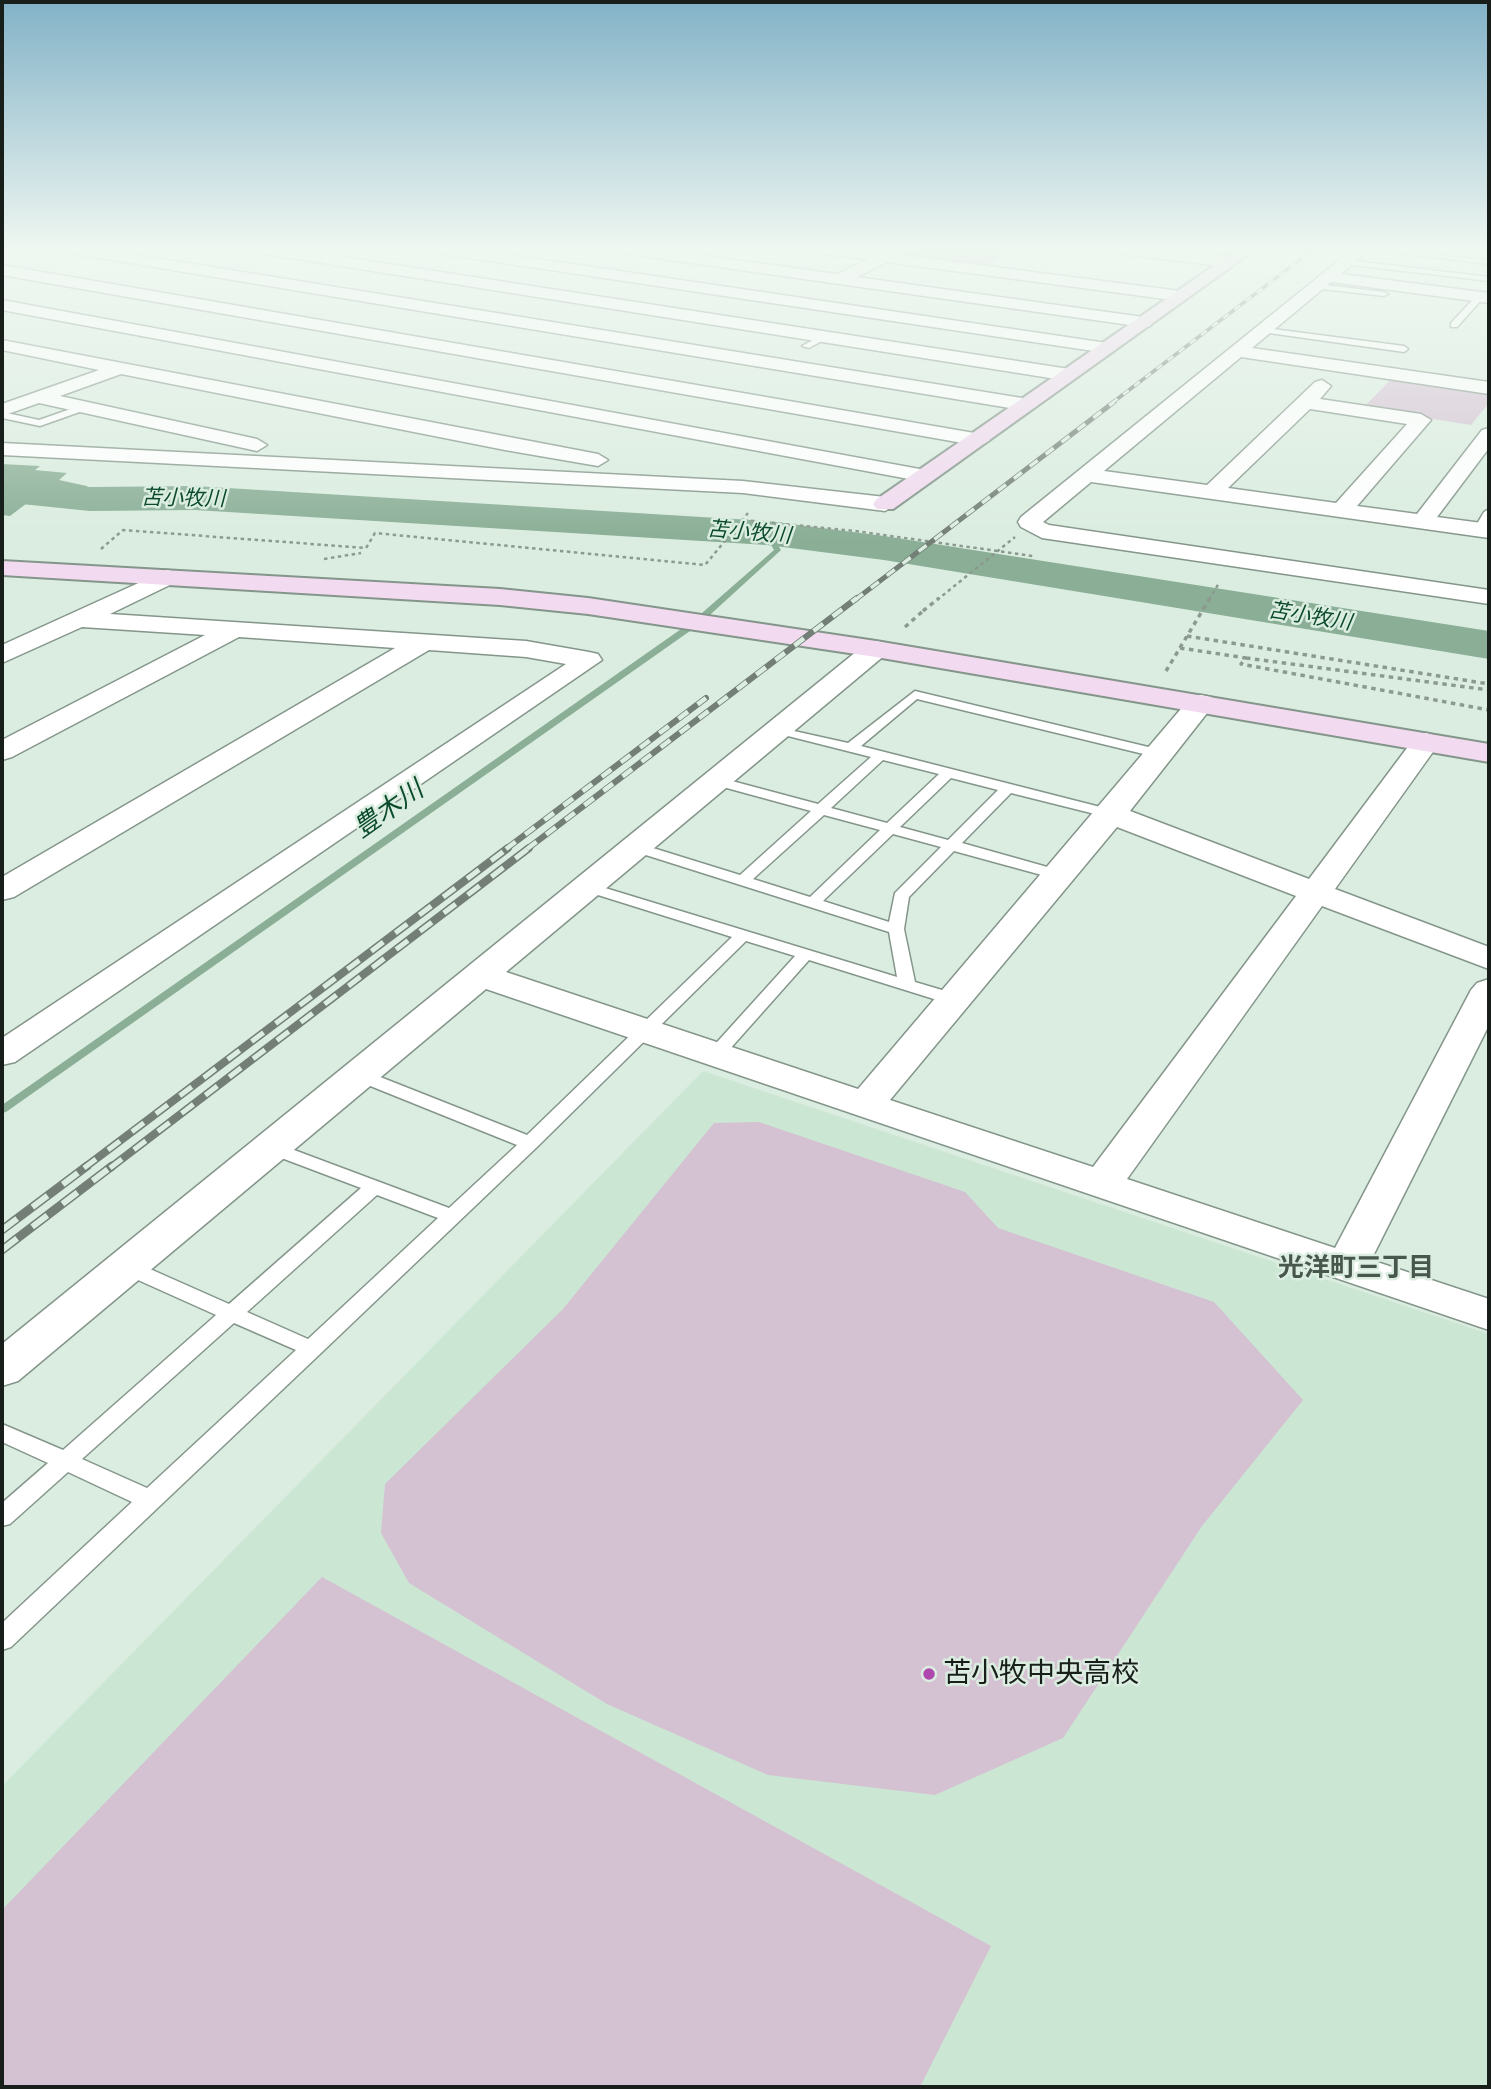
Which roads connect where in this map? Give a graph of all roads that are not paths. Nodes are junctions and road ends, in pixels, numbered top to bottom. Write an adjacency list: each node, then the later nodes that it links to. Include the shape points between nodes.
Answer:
1 (10, 346): 16 (street)
2 (181, 346): 16 (street)
3 (226, 346): 25 (street)
4 (443, 346): 18 (street)
5 (675, 346): 13 (street)
6 (703, 346): 13 (street)
7 (886, 346): 17 (street)
8 (1097, 346): 11 (street)
9 (1243, 346): 14 (street)
10 (1386, 346): 12 (lane)
11 (1107, 348): 17 (street)
12 (1404, 349)
13 (696, 350): 18 (street); 23 (street)
14 (1237, 351): 15 (street); 33 (street)
15 (1343, 367): 19 (street); 22 (street)
16 (120, 368): 21 (street); 28 (street)
17 (1069, 375): 23 (street)
18 (636, 380): 25 (street); 27 (street)
19 (1489, 388)
20 (2, 390): 21 (street)
21 (38, 397): 24 (street); 26 (street)
22 (1305, 402): 36 (street); 38 (street, via 1421,420)
23 (1028, 405): 27 (street)
24 (85, 407): 26 (lane, via 40,423); 31 (street, via 296,453)
25 (573, 411): 28 (street); 34 (street)
26 (2, 412)
27 (980, 440): 34 (street)
28 (506, 443): 32 (street); 35 (street, via 628,466)
29 (1486, 443): 39 (street)
30 (2, 449): 31 (street)
31 (279, 463): 32 (street)
32 (448, 472): 35 (street)
33 (1086, 475): 36 (street); 43 (street, via 1029,522 1042,531)
34 (925, 476): 37 (street)
35 (608, 479): 37 (street, via 769,489)
36 (1212, 492): 38 (street)
37 (885, 505)
38 (1342, 510): 39 (street)
39 (1423, 521): 40 (street)
40 (1486, 524)
41 (2, 568): 42 (street)
42 (167, 577): 44 (street); 47 (street, via 500,597)
43 (1489, 597)
44 (78, 619): 45 (street); 48 (street)
45 (234, 630): 46 (street); 53 (street)
46 (424, 642): 68 (street); 80 (street, via 527,649 589,660)
47 (876, 649): 49 (street); 50 (street)
48 (2, 655)
49 (1201, 703): 51 (street); 55 (street)
50 (781, 730): 52 (lane); 58 (street)
51 (1426, 742): 54 (street); 69 (street)
52 (850, 748): 55 (lane, via 915,695); 56 (lane)
53 (2, 751)
54 (1489, 753)
55 (1160, 754): 61 (street)
56 (881, 755): 57 (lane); 60 (lane)
57 (948, 773): 59 (lane); 62 (lane)
58 (717, 781): 60 (lane); 64 (street)
59 (1008, 788): 61 (lane); 63 (lane)
60 (822, 811): 62 (lane); 66 (lane)
61 (1111, 814): 65 (street); 69 (street)
62 (889, 829): 63 (lane); 70 (lane)
63 (949, 846): 65 (lane); 71 (lane, via 901,895)
64 (635, 847): 66 (lane); 67 (street)
65 (1060, 875): 78 (street)
66 (742, 881): 70 (lane)
67 (587, 887): 72 (lane); 75 (street)
68 (2, 890)
69 (1317, 894): 74 (street); 86 (street)
70 (812, 903): 71 (lane)
71 (896, 929): 76 (lane)
72 (743, 935): 73 (lane); 79 (lane)
73 (806, 954): 76 (lane); 81 (lane)
74 (1489, 958)
75 (482, 976): 79 (street); 82 (street)
76 (907, 985): 78 (lane)
77 (1489, 990): 90 (street)
78 (956, 1000): 83 (street)
79 (646, 1032): 81 (street); 84 (lane)
80 (2, 1054)
81 (715, 1055): 83 (street)
82 (359, 1075): 84 (lane); 85 (street)
83 (864, 1106): 86 (street)
84 (530, 1143): 88 (lane)
85 (270, 1147): 87 (lane); 89 (street)
86 (1102, 1184): 90 (street)
87 (374, 1187): 88 (lane); 91 (lane)
88 (452, 1216): 93 (lane)
89 (125, 1266): 91 (lane); 94 (street)
90 (1348, 1266): 92 (street)
91 (231, 1314): 93 (lane); 96 (lane)
92 (1489, 1315)
93 (312, 1349): 97 (lane)
94 (2, 1369)
95 (2, 1432): 96 (lane)
96 (65, 1461): 97 (lane); 98 (lane)
97 (150, 1500): 99 (lane)
98 (2, 1517)
99 (2, 1639)

